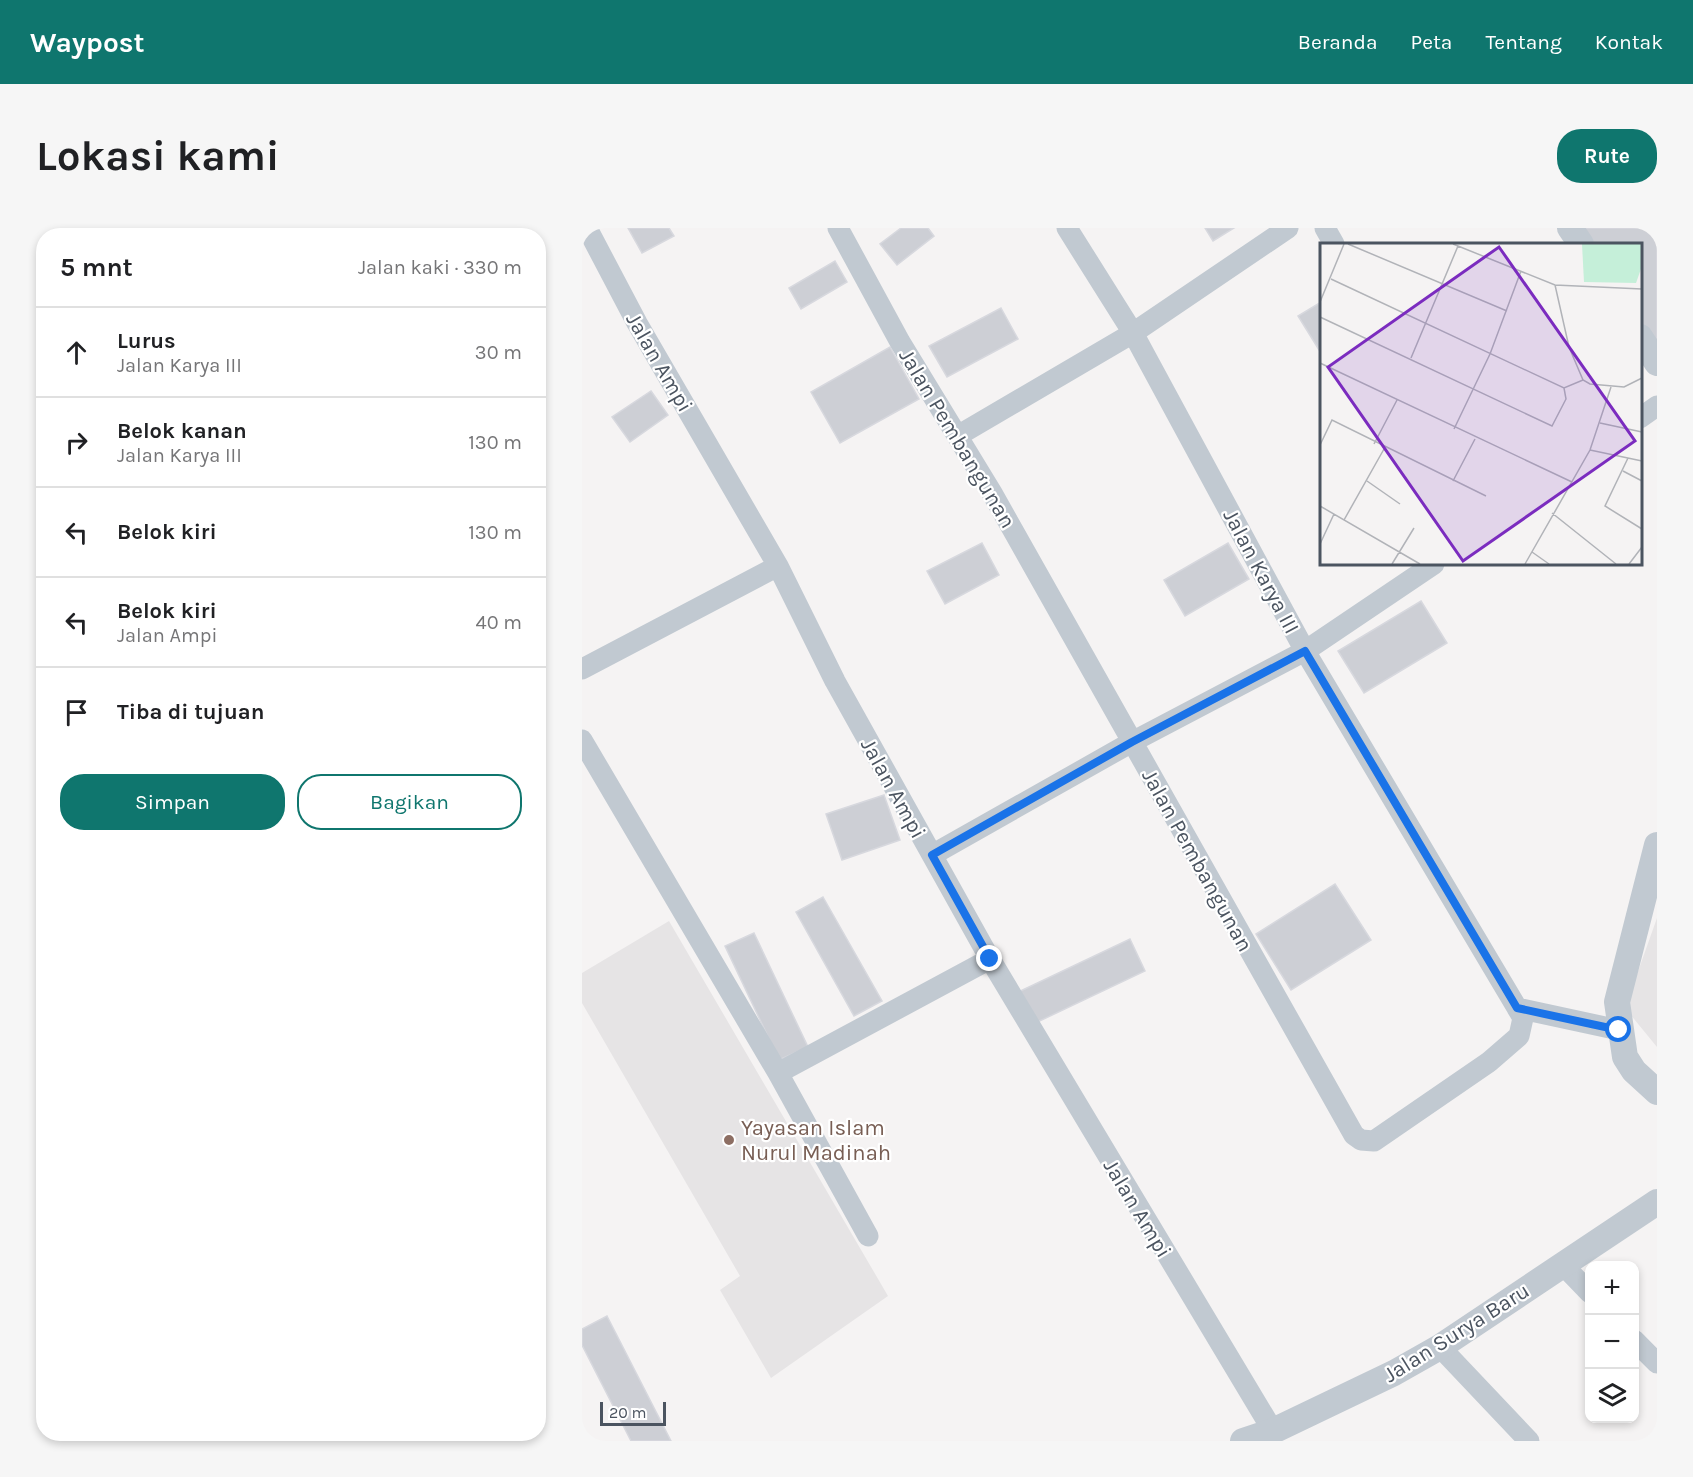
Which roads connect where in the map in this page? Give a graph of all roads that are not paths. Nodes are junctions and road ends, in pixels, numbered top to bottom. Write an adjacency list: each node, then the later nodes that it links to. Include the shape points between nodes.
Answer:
1 (587, 228): 15 (street, Jalan Ampi, via 637,323)
2 (838, 228): 14 (street, Jalan Pembangunan, via 900,342)
3 (1067, 228): 9 (street, Jalan Karya III)
4 (1288, 228): 9 (street)
5 (1325, 228): 7 (street)
6 (1570, 228): 8 (street)
7 (1333, 243)
8 (1580, 243)
9 (1133, 333): 14 (street); 17 (street, Jalan Karya III)
10 (1642, 339): 11 (street)
11 (1657, 363)
12 (1657, 406): 13 (street)
13 (1642, 417)
14 (959, 435): 20 (street, Jalan Pembangunan)
15 (778, 566): 18 (street); 22 (street, Jalan Ampi, via 835,681)
16 (1431, 566): 17 (street)
17 (1305, 651): 20 (street); 24 (street, Jalan Karya III)
18 (582, 669)
19 (582, 740): 26 (street)
20 (1132, 742): 22 (street); 24 (street, Jalan Pembangunan, via 1340,1112 1361,1140 1374,1141 1489,1062 1519,1036 1523,1018)
21 (1657, 845): 25 (street, via 1617,1002)
22 (932, 855): 23 (street, Jalan Ampi)
23 (990, 959): 26 (street); 35 (street, Jalan Ampi)
24 (1517, 1008): 25 (street)
25 (1619, 1030): 27 (street, via 1625,1057)
26 (777, 1073): 29 (street)
27 (1657, 1092)
28 (1657, 1202): 30 (street, Jalan Surya Baru)
29 (868, 1236)
30 (1563, 1265): 31 (street); 33 (street, Jalan Surya Baru)
31 (1585, 1288)
32 (1639, 1344): 34 (street)
33 (1440, 1347): 35 (street, Jalan Surya Baru); 37 (street)
34 (1657, 1363)
35 (1273, 1431): 36 (street, Jalan Surya Baru)
36 (1243, 1441)
37 (1529, 1441)

